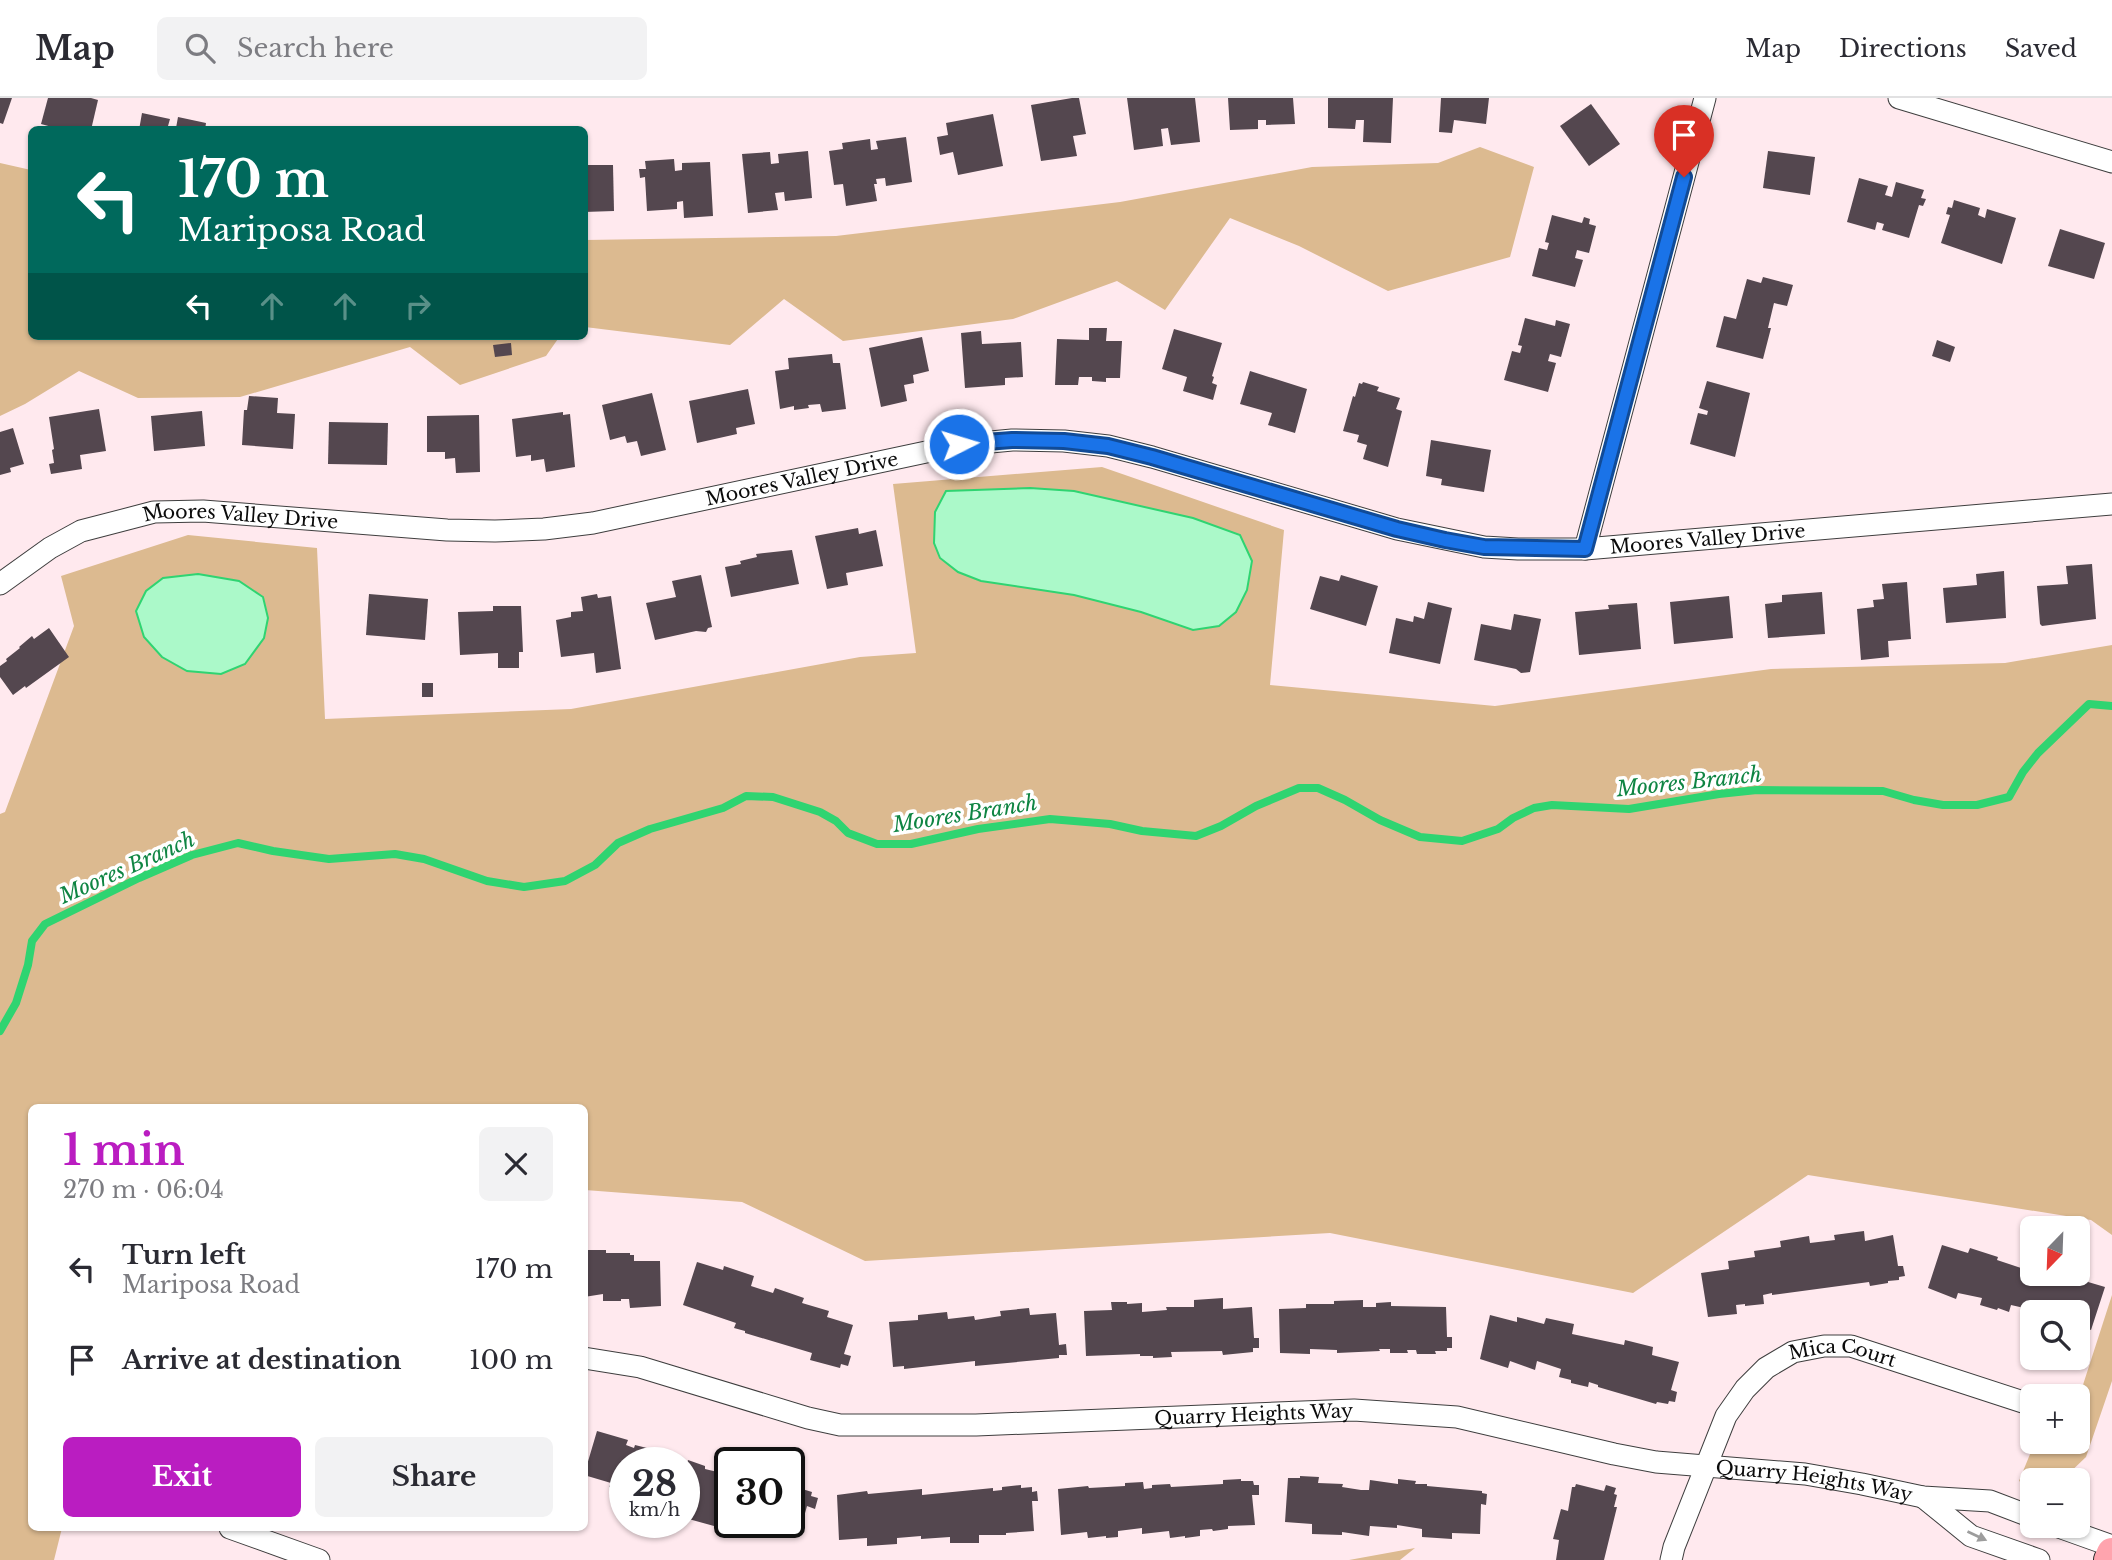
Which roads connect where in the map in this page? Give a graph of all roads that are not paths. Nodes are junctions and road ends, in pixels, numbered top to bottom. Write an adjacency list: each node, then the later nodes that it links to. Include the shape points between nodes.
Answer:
1 (1705, 98): 5 (street)
2 (1899, 98): 3 (street)
3 (2112, 162)
4 (2112, 504): 5 (street, Moores Valley Drive)
5 (1585, 549): 6 (street, Moores Valley Drive, via 1484,547 1445,540 1108,446 1012,440 959,444 593,523 544,529 447,530 203,511 154,512 81,531)
6 (0, 584)
7 (588, 1359): 9 (street, Quarry Heights Way, via 639,1367 840,1425 976,1425 1354,1410 1457,1417 1614,1454)
8 (2020, 1401): 9 (street, Mica Court, via 1880,1354 1851,1346 1824,1346 1793,1353 1766,1367 1726,1416)
9 (1706, 1466): 10 (street, Quarry Heights Way, via 1805,1474); 17 (street, Mica Court)
10 (1923, 1497): 11 (street, Quarry Heights Way, via 1990,1501); 18 (street, Quarry Heights Way, one-way to 18, via 1971,1536)
11 (2020, 1512)
12 (238, 1531): 16 (street)
13 (2090, 1538): 14 (street)
14 (2112, 1546)
15 (2112, 1553): 19 (main road)
16 (319, 1560)
17 (1671, 1560)
18 (2039, 1560)
19 (2109, 1560)

